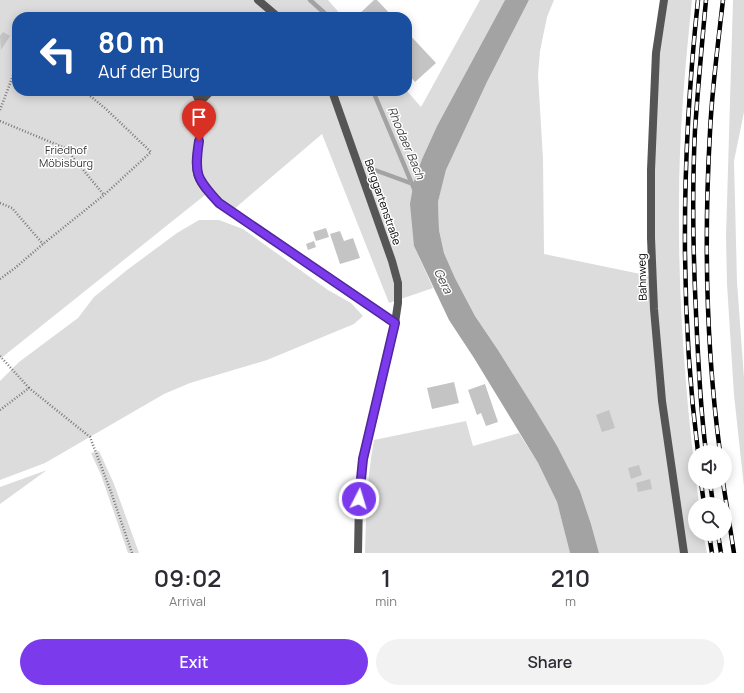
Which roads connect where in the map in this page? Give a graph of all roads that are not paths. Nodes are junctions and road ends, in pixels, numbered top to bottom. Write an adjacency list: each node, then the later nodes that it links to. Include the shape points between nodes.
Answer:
1 (258, 0): 3 (street)
2 (664, 0): 10 (street, Bahnweg, via 656,53 651,170 653,301 662,401)
3 (272, 12)
4 (197, 96): 7 (street)
5 (206, 96): 7 (street)
6 (334, 96): 8 (street, Berggartenstraße, via 398,283)
7 (200, 102): 8 (street, via 201,129 197,171 199,180 207,190 219,203)
8 (395, 323): 9 (street, Berggartenstraße, via 363,459)
9 (358, 553)
10 (684, 553)

